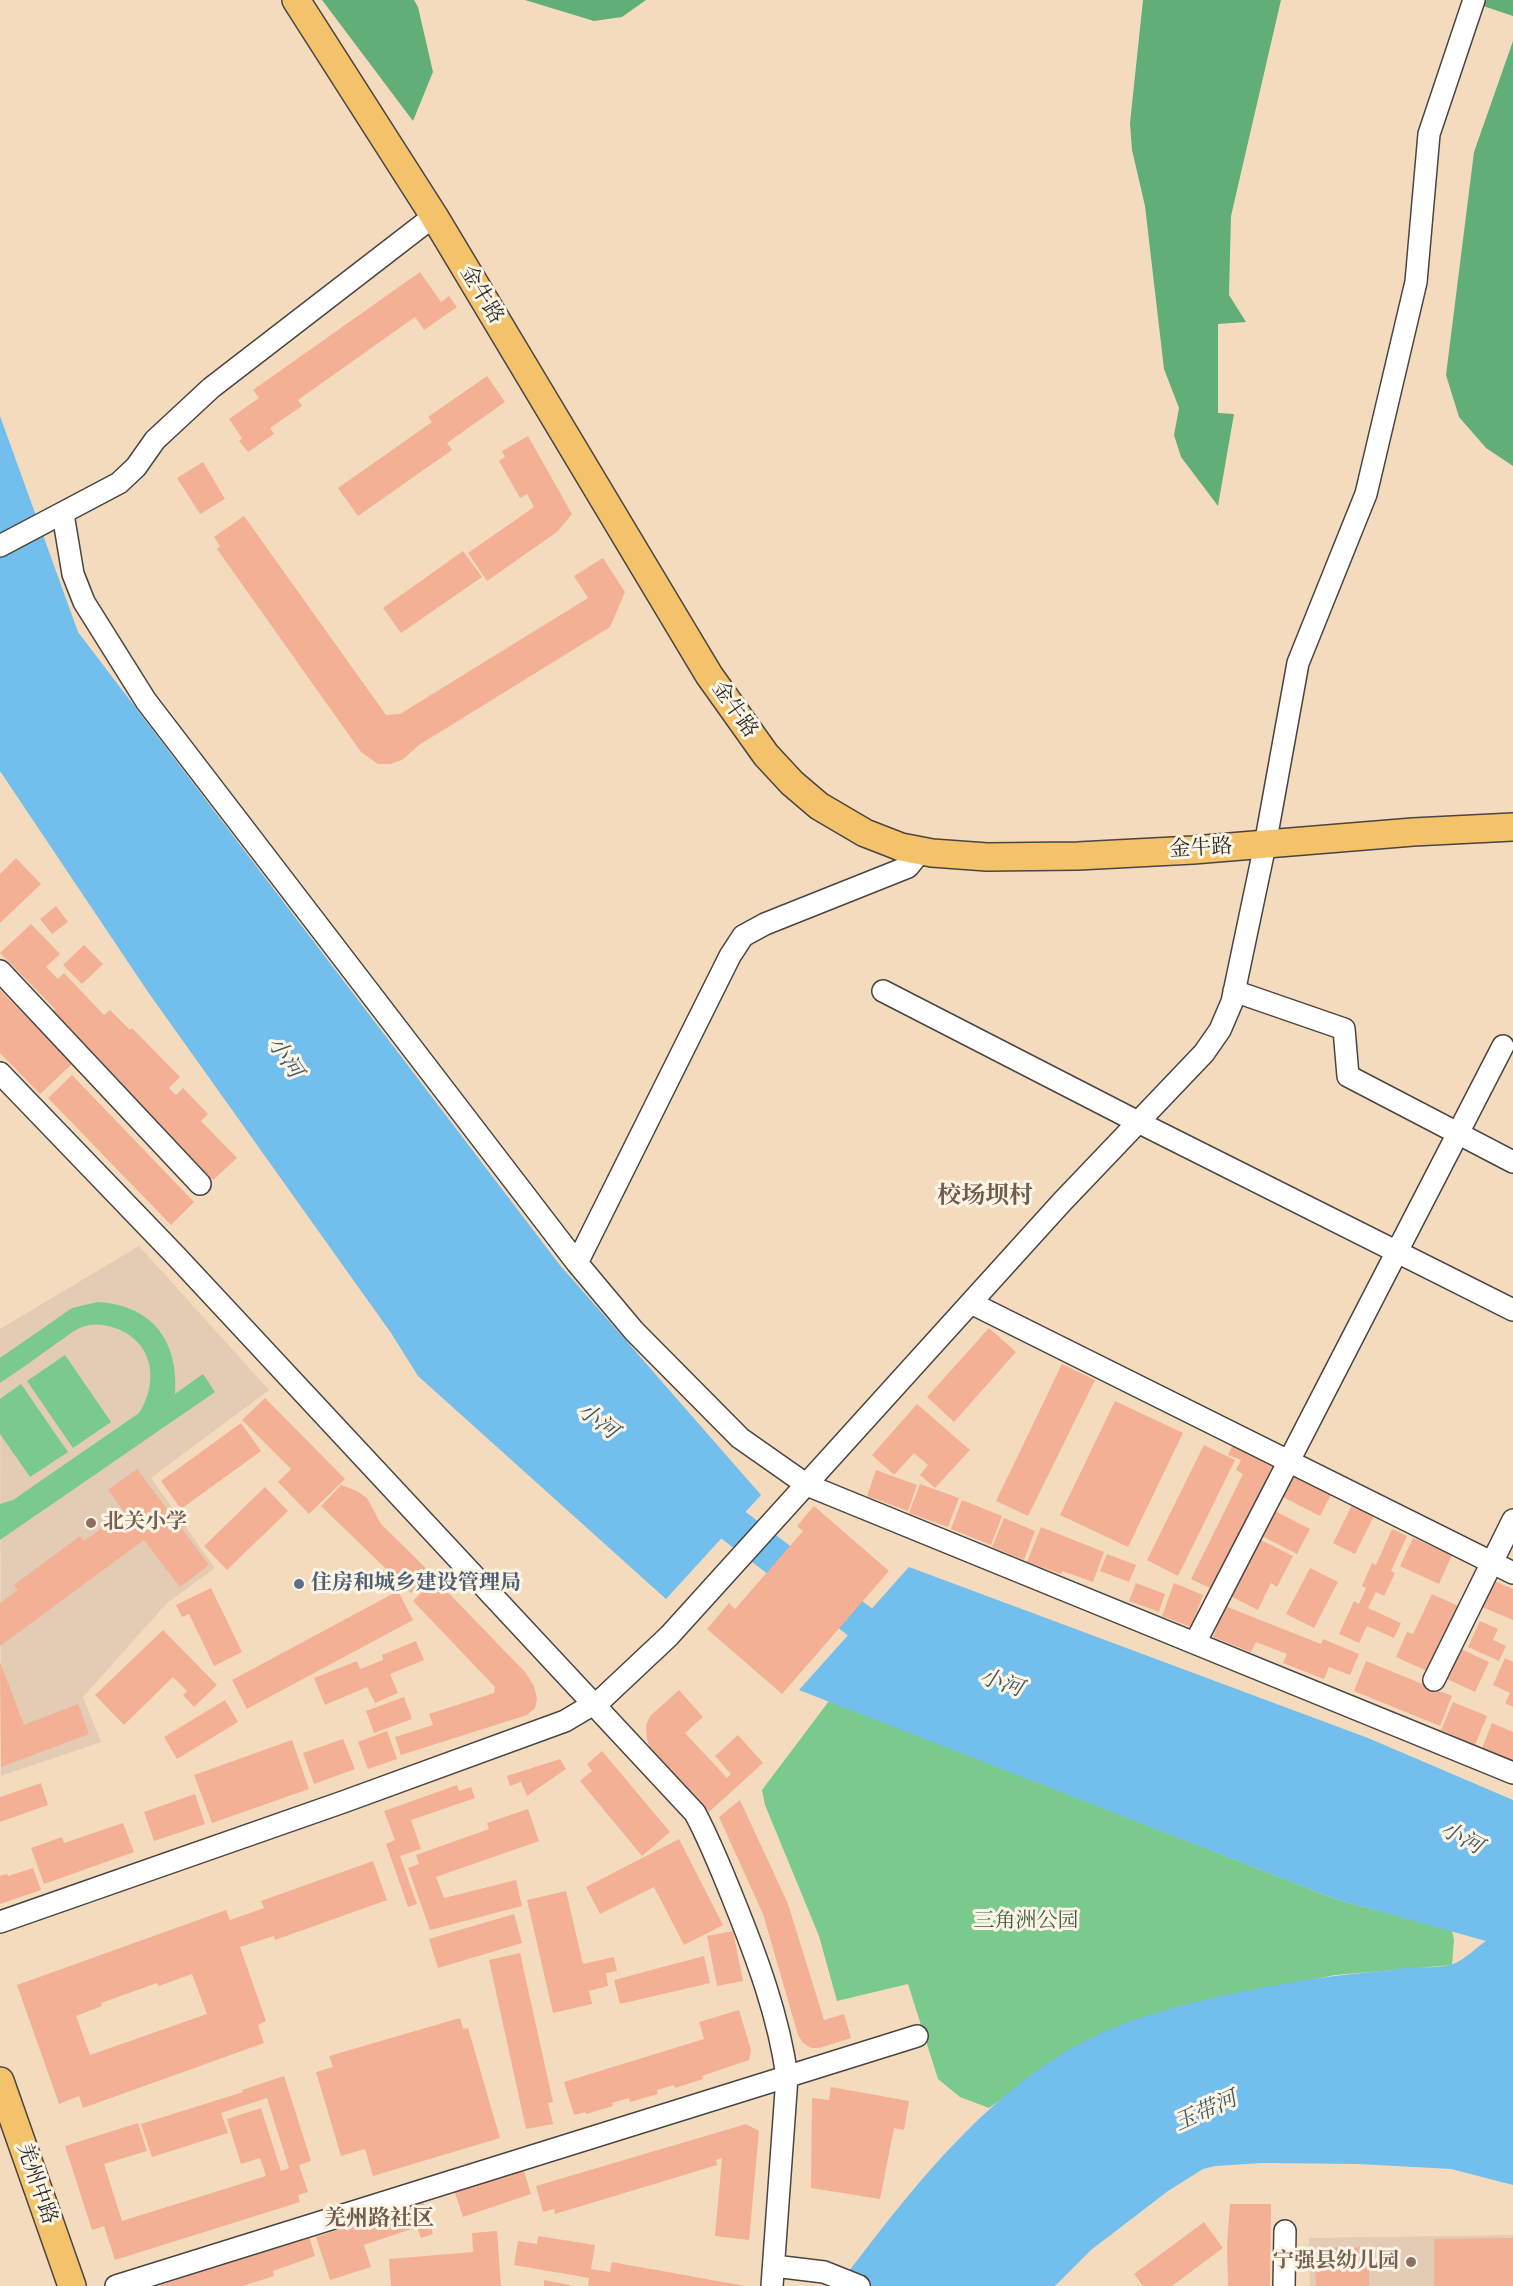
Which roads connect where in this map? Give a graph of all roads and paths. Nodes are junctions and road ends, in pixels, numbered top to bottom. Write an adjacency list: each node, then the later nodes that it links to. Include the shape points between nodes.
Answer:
1 (296, 0): 3 (main road, 金牛路)
2 (1474, 0): 7 (street, via 1429,134 1416,282 1366,494 1298,663)
3 (434, 216): 4 (street, via 211,388 155,440 119,483); 8 (main road, 金牛路, via 656,589 752,737 792,783 819,806 878,839)
4 (58, 517): 5 (street); 19 (street, via 84,603 146,701)
5 (0, 546)
6 (1513, 827): 7 (main road, 金牛路)
7 (1265, 846): 8 (main road, 金牛路, via 1078,856 987,857); 11 (street)
8 (921, 851): 19 (street, via 908,867 743,936)
9 (0, 971): 17 (street)
10 (883, 991): 14 (street)
11 (1234, 991): 14 (street, via 1220,1030 1204,1053); 15 (street, via 1344,1029 1348,1076)
12 (1503, 1046): 15 (street)
13 (0, 1073): 29 (street, via 176,1256)
14 (1138, 1122): 18 (street); 20 (street)
15 (1458, 1133): 16 (street); 18 (street)
16 (1513, 1162)
17 (200, 1184)
18 (1397, 1252): 21 (street); 22 (street)
19 (577, 1263): 23 (street, via 634,1331 740,1438)
20 (971, 1304): 22 (street); 23 (street)
21 (1513, 1310)
22 (1288, 1461): 25 (street); 27 (street)
23 (802, 1490): 27 (street); 29 (street, via 669,1636)
24 (1513, 1521): 25 (street)
25 (1492, 1562): 26 (street); 28 (street)
26 (1513, 1573)
27 (1195, 1643): 30 (street)
28 (1434, 1680)
29 (593, 1705): 31 (street, via 564,1721 354,1798); 33 (street, via 695,1813 749,1940 775,2018)
30 (1513, 1773)
31 (0, 1922)
32 (917, 2036): 33 (street)
33 (788, 2077): 37 (street); 41 (street)
34 (0, 2081): 40 (main road, 羌州中路)
35 (0, 2125): 39 (main road, 羌州中路)
36 (1285, 2231): 42 (street)
37 (773, 2276): 38 (street, via 825,2272)
38 (851, 2283)
39 (57, 2286)
40 (72, 2286)
41 (116, 2286)
42 (1284, 2286)

